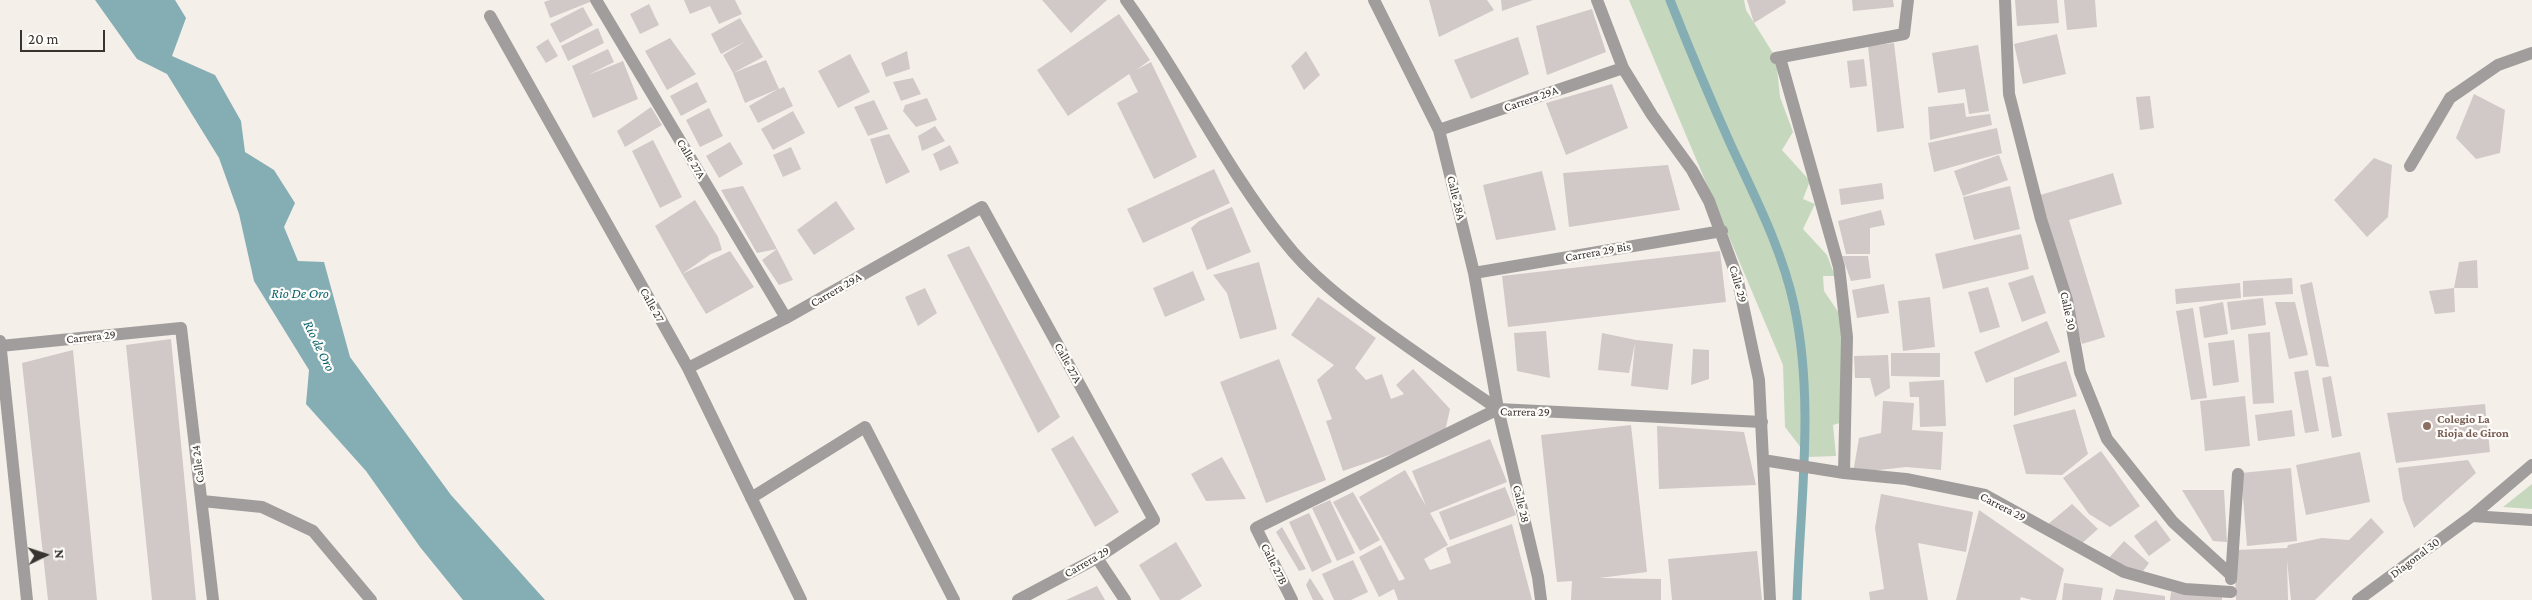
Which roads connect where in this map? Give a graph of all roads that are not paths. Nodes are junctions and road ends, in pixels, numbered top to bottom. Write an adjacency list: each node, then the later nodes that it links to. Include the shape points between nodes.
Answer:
1 (596, 0): 15 (street, Calle 27A)
2 (1126, 0): 20 (street, via 1238,177 1285,243 1344,301)
3 (1374, 0): 10 (street, Calle 28A)
4 (1597, 0): 9 (street, Calle 29)
5 (1908, 0): 24 (street, via 1904,34 1778,58 1839,267 1847,337)
6 (2005, 0): 33 (street, Calle 30, via 2010,94 2041,219 2067,300 2080,372 2107,439 2173,522)
7 (490, 16): 19 (street, Calle 27)
8 (2532, 53): 11 (street, via 2498,65 2450,98)
9 (1623, 68): 10 (street, Carrera 29A); 13 (street, Calle 29, via 1692,170)
10 (1439, 130): 14 (street, Calle 28A)
11 (2410, 166)
12 (982, 207): 15 (street, Carrera 29A); 29 (street, Calle 27A)
13 (1722, 231): 14 (street, Carrera 29 Bis); 21 (street, Calle 29, via 1750,331 1759,380)
14 (1474, 273): 20 (street, Calle 28A)
15 (786, 318): 19 (street, Carrera 29A)
16 (181, 328): 18 (street, Carrera 29); 27 (street, Calle 24)
17 (0, 341): 18 (street)
18 (0, 346): 35 (street)
19 (688, 368): 26 (street, Calle 27)
20 (1498, 409): 21 (street, Carrera 29); 31 (street, Carrera 29); 43 (street, Calle 28)
21 (1762, 422): 22 (street, Calle 29)
22 (1764, 460): 24 (street, Carrera 29); 44 (street, Calle 29)
23 (2532, 466): 28 (street, Diagonal 30)
24 (1839, 471): 34 (street, Carrera 29, via 1906,479 1985,495 2124,572 2184,589)
25 (2238, 474): 33 (street)
26 (750, 498): 38 (street, Calle 27); 39 (street, via 864,428)
27 (202, 501): 36 (street, Calle 24); 37 (street, via 262,507 313,531)
28 (2472, 516): 30 (street); 45 (street, Diagonal 30)
29 (1154, 520): 32 (street, Carrera 29)
30 (2532, 520)
31 (1256, 528): 42 (street, Calle 27B)
32 (1096, 558): 40 (street, Carrera 29); 41 (street)
33 (2231, 575): 34 (street)
34 (2230, 596)
35 (27, 600)
36 (213, 600)
37 (371, 600)
38 (802, 600)
39 (954, 600)
40 (1018, 600)
41 (1125, 600)
42 (1292, 600)
43 (1541, 600)
44 (1770, 600)
45 (2358, 600)

